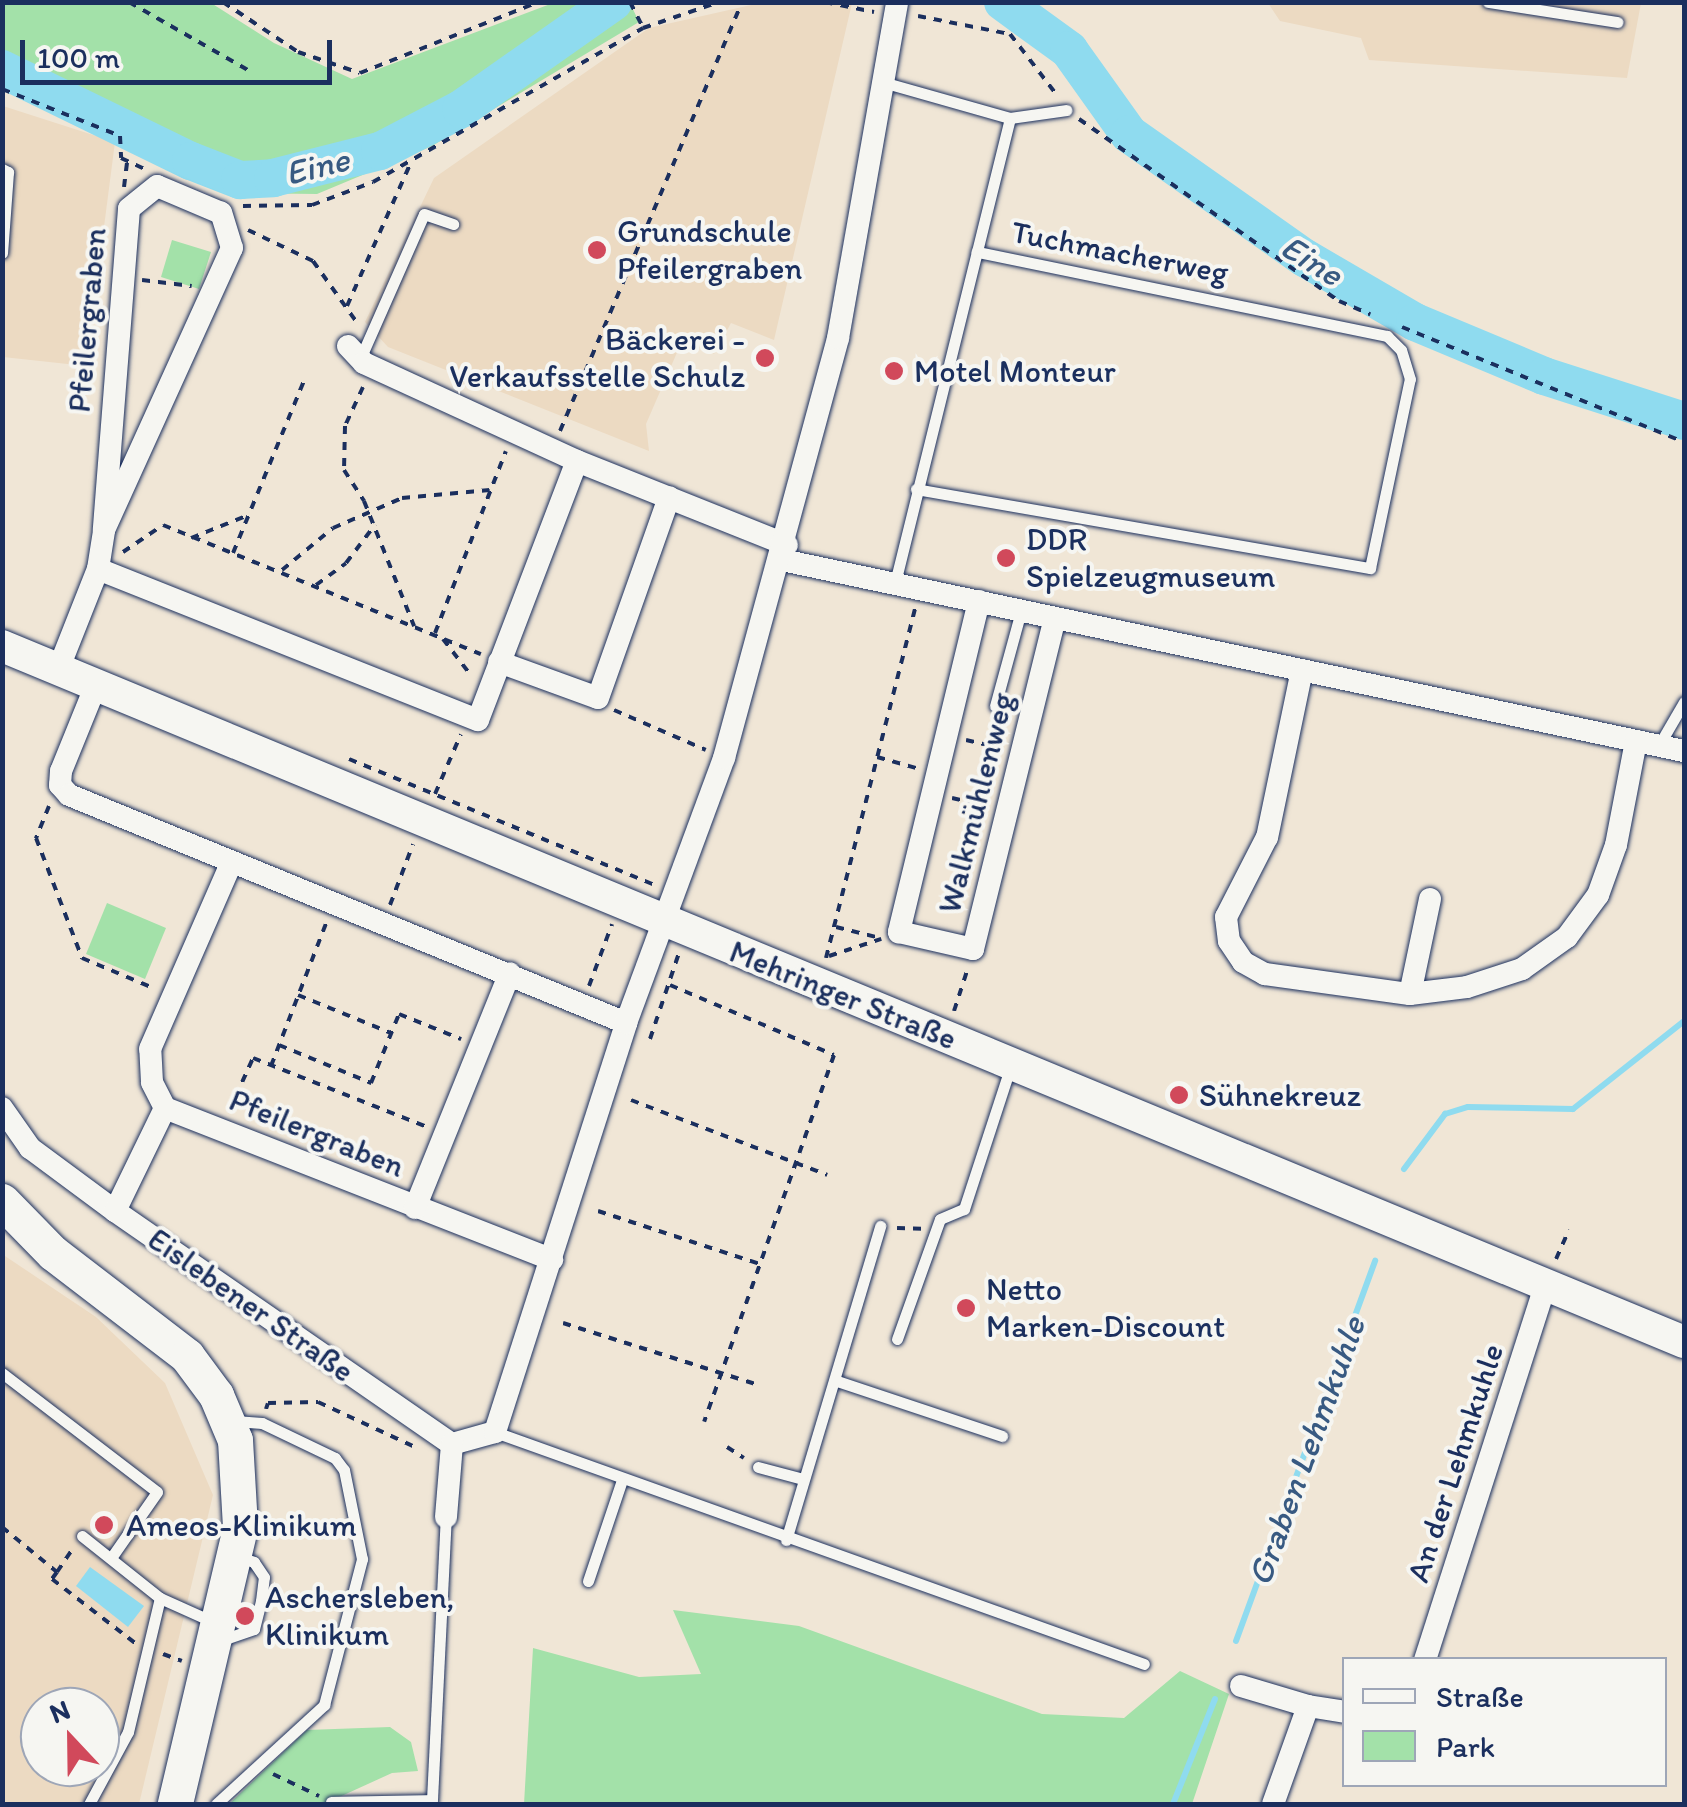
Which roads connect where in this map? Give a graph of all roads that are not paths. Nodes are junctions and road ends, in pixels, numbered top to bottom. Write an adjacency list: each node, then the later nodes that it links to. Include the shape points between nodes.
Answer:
1 (1488, 2): 3 (lane)
2 (896, 7): 4 (street)
3 (1616, 22)
4 (886, 83): 6 (lane); 16 (street, via 838,338)
5 (1066, 110): 6 (lane)
6 (1010, 118): 9 (lane, Tuchmacherweg)
7 (2, 169): 10 (lane, via 8,172)
8 (453, 224): 11 (lane, via 424,214)
9 (976, 252): 13 (lane, Tuchmacherweg); 13 (lane, Tuchmacherweg, via 1387,336 1401,350 1410,379 1370,568)
10 (2, 253)
11 (360, 357): 12 (street)
12 (578, 461): 14 (street); 23 (street)
13 (916, 490): 18 (lane, Tuchmacherweg)
14 (669, 498): 16 (street); 23 (street, via 598,698)
15 (104, 530): 15 (street, Pfeilergraben, via 232,248 227,221 157,186 130,208); 17 (street, Pfeilergraben)
16 (785, 552): 18 (street); 33 (street)
17 (98, 568): 23 (street, via 478,720); 24 (street, Pfeilergraben)
18 (895, 584): 19 (street)
19 (979, 602): 20 (street); 21 (street, Walkmühlenweg, via 890,935 974,949)
20 (1021, 611): 21 (street); 28 (lane)
21 (1055, 618): 25 (street)
22 (2, 646): 24 (main road, Mehringer Straße)
23 (499, 662)
24 (58, 670): 26 (main road, Mehringer Straße)
25 (1302, 670): 29 (street); 35 (street, via 1267,837 1226,917 1229,941 1243,962 1265,974)
26 (96, 685): 31 (street, via 60,785); 33 (main road, Mehringer Straße, via 621,900)
27 (1684, 702): 29 (lane)
28 (995, 706)
29 (1648, 743): 30 (street); 35 (street, via 1598,895 1566,937 1522,968 1467,987)
30 (1684, 751)
31 (231, 864): 34 (street); 39 (street, via 150,1048 152,1082)
32 (1430, 899): 35 (street)
33 (674, 935): 36 (street); 37 (main road, Mehringer Straße)
34 (510, 973): 36 (street); 41 (street)
35 (1410, 994)
36 (626, 1023): 44 (street)
37 (1012, 1064): 45 (main road, Mehringer Straße); 46 (lane, via 964,1209 940,1220)
38 (2, 1108): 42 (street, Eislebener Straße, via 30,1148)
39 (166, 1108): 41 (street, Pfeilergraben); 42 (street)
40 (2, 1201): 50 (main road, via 53,1253 187,1356)
41 (415, 1208): 44 (street, Pfeilergraben)
42 (115, 1212): 53 (street, Eislebener Straße)
43 (880, 1226): 49 (lane)
44 (552, 1260): 51 (street)
45 (1545, 1286): 47 (main road, Mehringer Straße); 64 (street, An der Lehmkuhle)
46 (896, 1339)
47 (1684, 1342)
48 (2, 1373): 60 (lane, via 157,1492)
49 (836, 1382): 52 (lane); 55 (lane)
50 (245, 1422): 63 (main road, via 235,1556); 73 (lane, via 334,1458 344,1470 362,1559 324,1705)
51 (496, 1432): 53 (street); 56 (lane)
52 (1002, 1436)
53 (451, 1454): 57 (street)
54 (758, 1467): 55 (lane)
55 (803, 1479): 59 (lane)
56 (622, 1480): 59 (lane); 61 (lane)
57 (446, 1518): 70 (lane)
58 (82, 1536): 60 (lane)
59 (786, 1540): 65 (lane)
60 (111, 1558): 62 (lane)
61 (588, 1581)
62 (160, 1598): 63 (lane); 71 (lane, via 128,1732)
63 (214, 1646): 72 (main road)
64 (1426, 1657)
65 (1144, 1664)
66 (1241, 1686): 67 (street)
67 (1308, 1706): 68 (street); 74 (street)
68 (1342, 1712)
69 (331, 1802): 70 (lane)
70 (435, 1802)
71 (88, 1804)
72 (175, 1804)
73 (216, 1804)
74 (1273, 1804)

